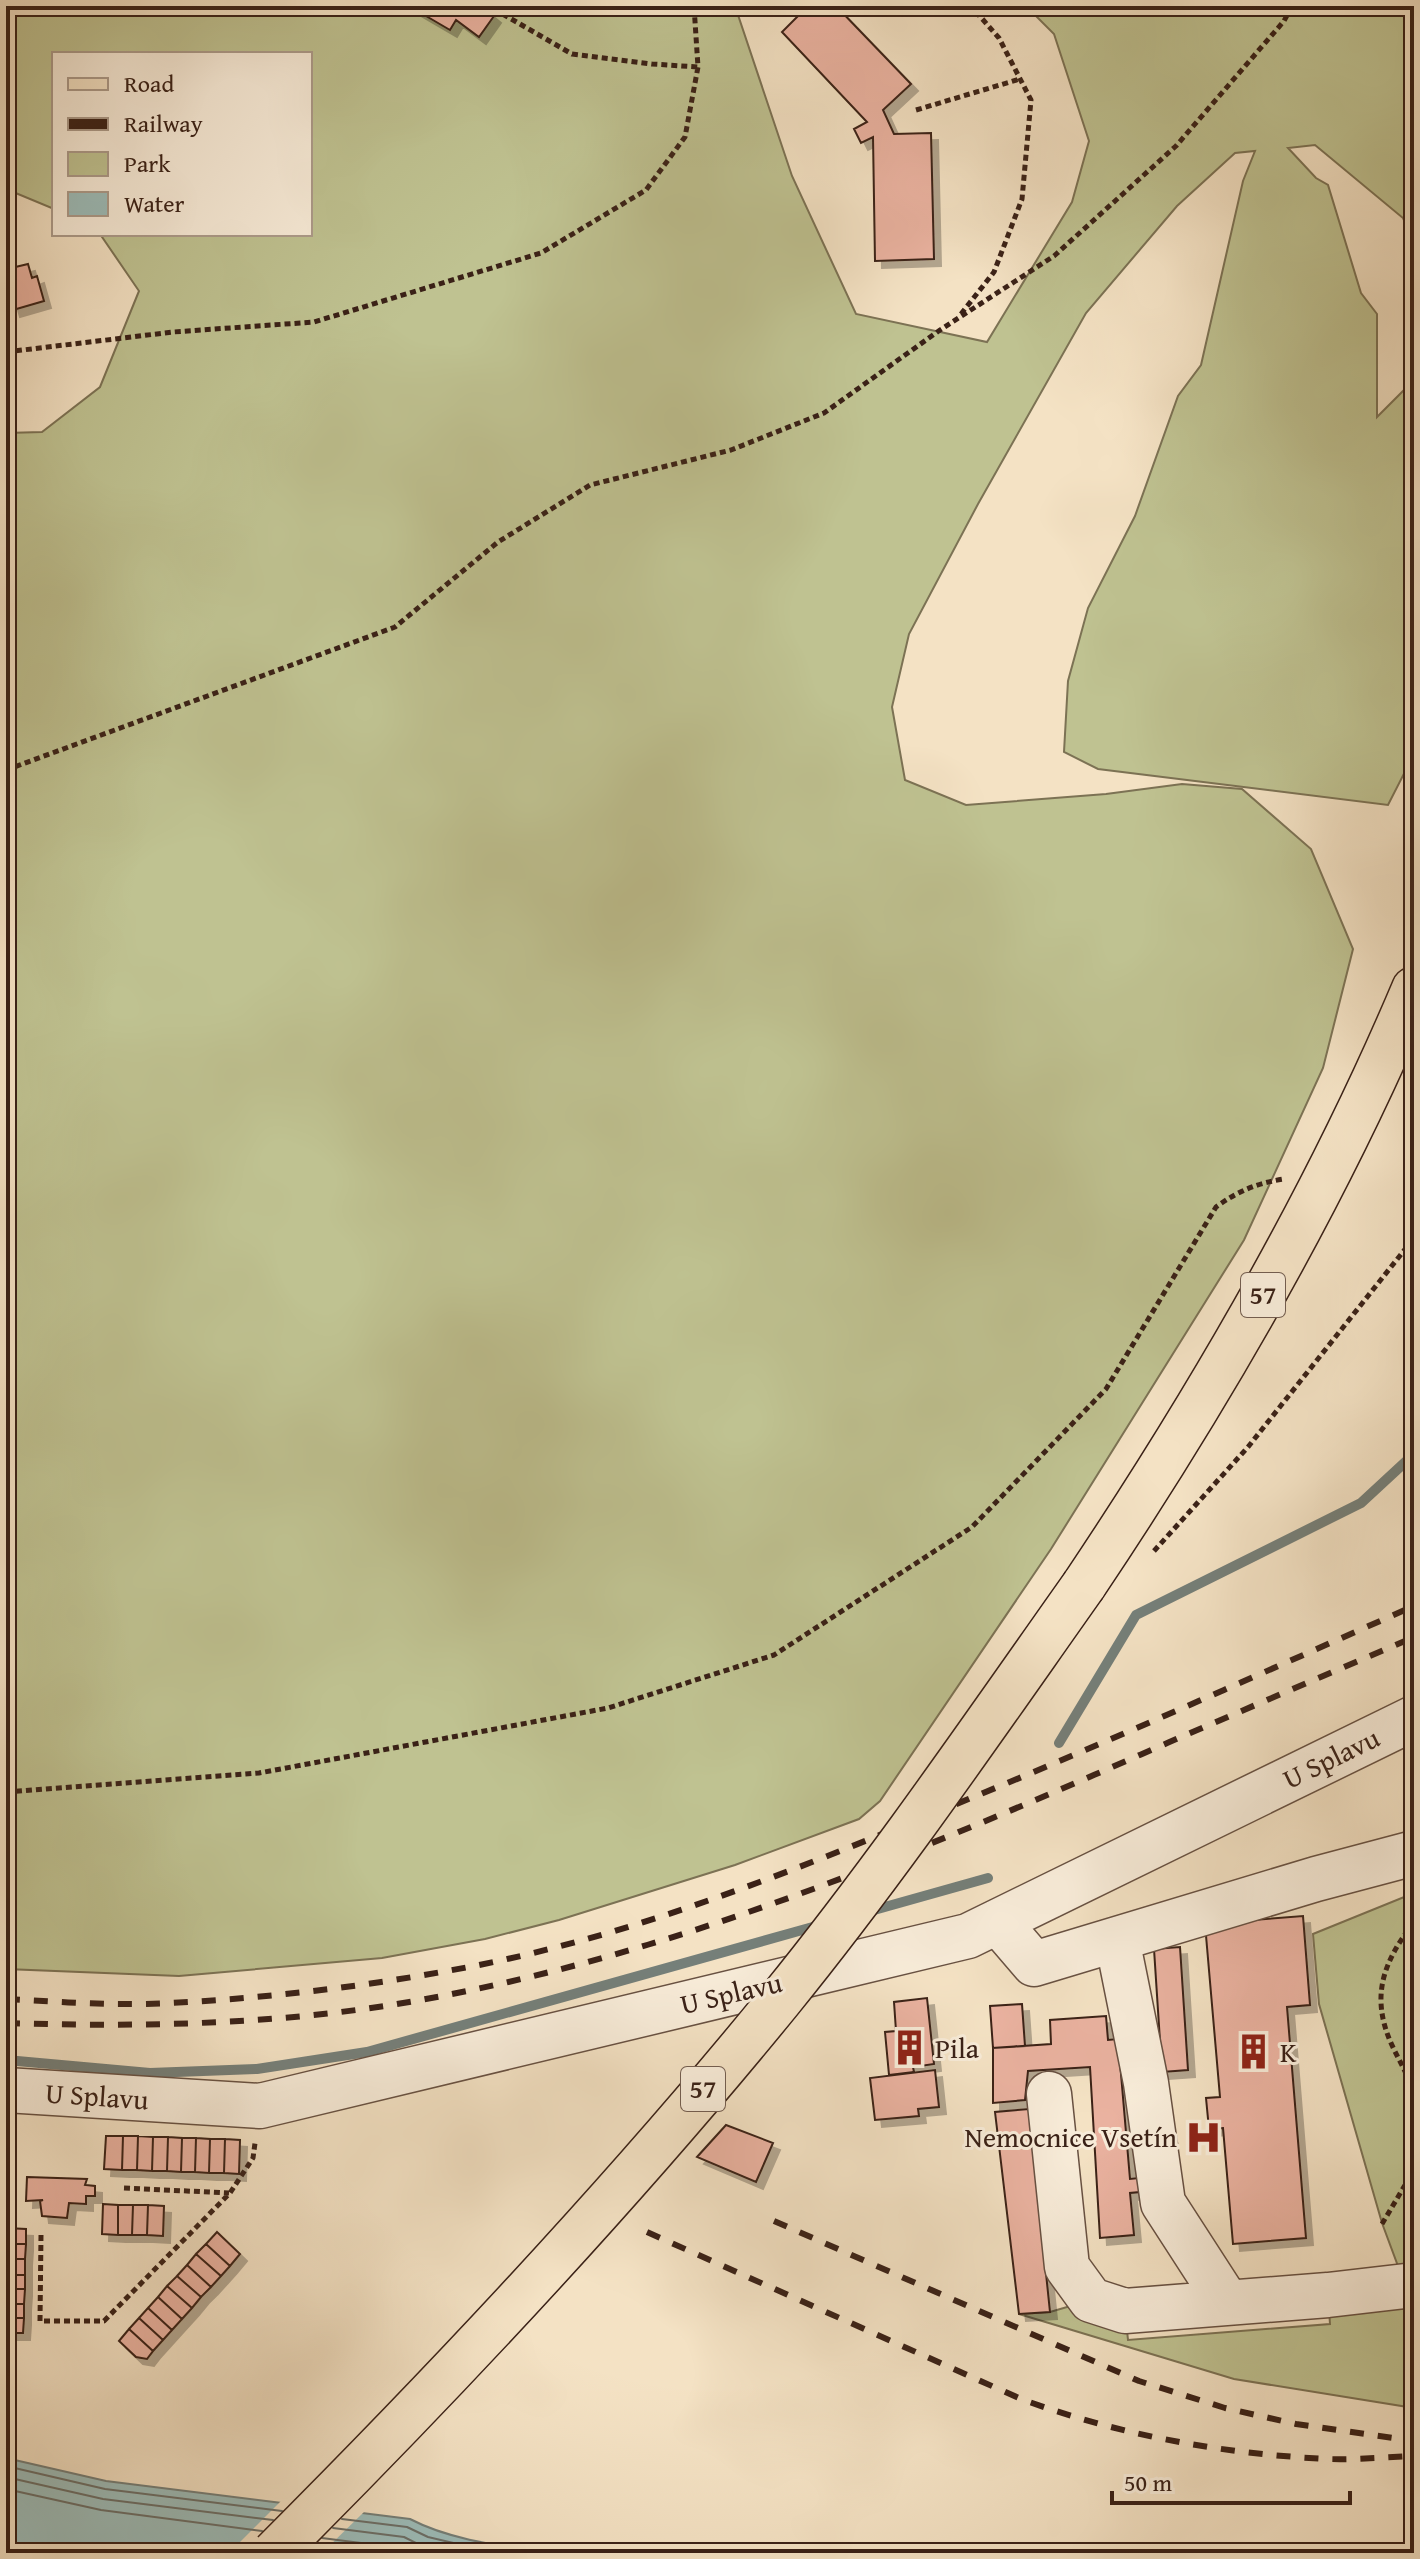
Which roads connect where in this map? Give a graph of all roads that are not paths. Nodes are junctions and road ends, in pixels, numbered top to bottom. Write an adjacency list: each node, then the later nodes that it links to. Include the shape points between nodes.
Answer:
1 (1414, 989): 10 (main road, 57, bridge, via 1325,1180 1216,1377 1091,1575 963,1757 779,2001 513,2306)
2 (1413, 1718): 4 (street, U Splavu)
3 (1414, 1853): 5 (street)
4 (998, 1922): 5 (street, via 1034,1964); 6 (street, U Splavu, via 968,1936 260,2106)
5 (1117, 1939): 9 (street, via 1163,2203)
6 (6, 2090)
7 (1049, 2094): 9 (street, via 1067,2267 1091,2300 1125,2311)
8 (1414, 2285): 9 (street)
9 (1227, 2302)
10 (274, 2553)

